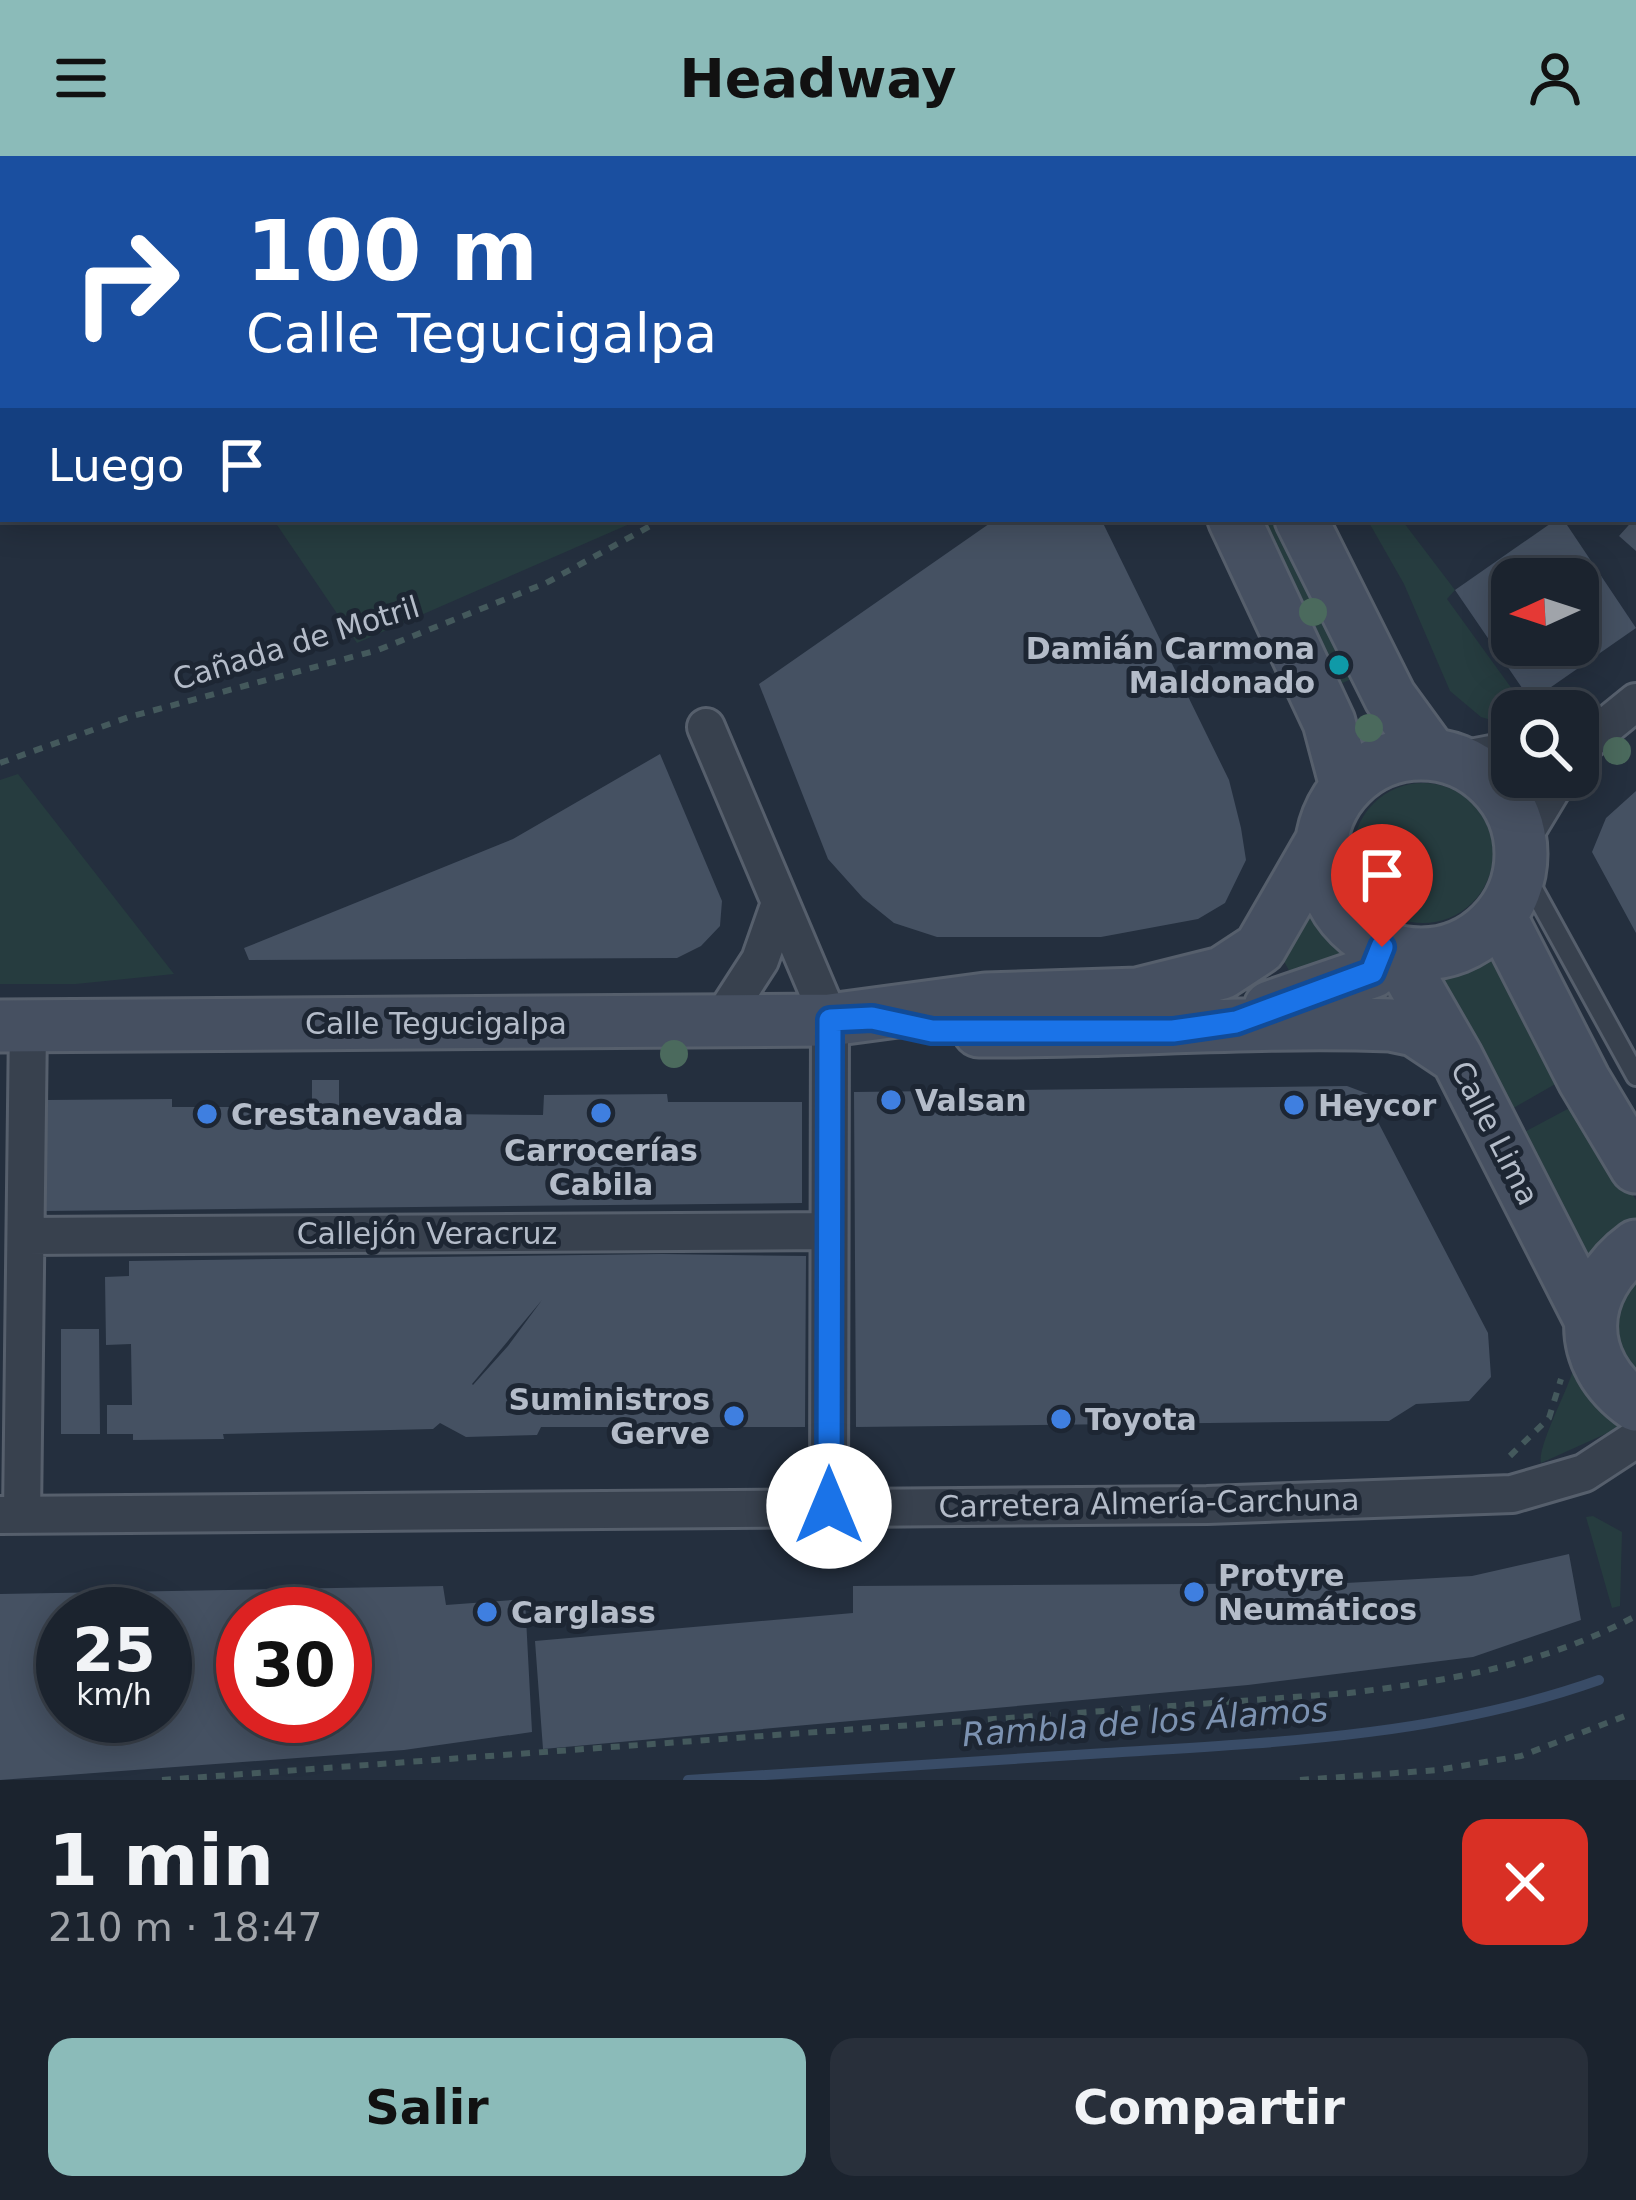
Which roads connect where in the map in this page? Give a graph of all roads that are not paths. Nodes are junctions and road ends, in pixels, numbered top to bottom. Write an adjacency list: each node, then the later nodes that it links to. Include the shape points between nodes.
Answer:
1 (1235, 522): 8 (street, via 1322,705)
2 (1302, 522): 7 (street, via 1390,697)
3 (1636, 702): 5 (street)
4 (706, 727): 12 (street)
5 (1599, 728)
6 (1491, 752): 7 (street)
7 (1445, 756): 8 (street, via 1370,766); 11 (street, via 1500,793)
8 (1346, 786): 10 (street)
9 (1549, 798): 11 (street)
10 (1320, 844): 14 (street, via 1334,905 1355,930); 15 (street, Calle Tegucigalpa, via 1260,948 1222,974 1138,994 986,999)
11 (1521, 854): 13 (street); 20 (lane)
12 (780, 902): 15 (street); 16 (street, via 760,960)
13 (1500, 916): 14 (street, via 1453,950); 21 (street)
14 (1389, 949): 17 (street, Calle Tegucigalpa, via 1372,972); 19 (street, Calle Lima)
15 (851, 1019): 16 (street, Calle Tegucigalpa); 17 (street, Calle Tegucigalpa, via 932,1031 1173,1031); 22 (street)
16 (720, 1022): 18 (street, Calle Tegucigalpa)
17 (1236, 1022): 19 (street, Calle Tegucigalpa, via 1391,1025 1415,1030)
18 (7, 1026): 23 (street)
19 (1457, 1058): 25 (street, Calle Lima)
20 (1636, 1076)
21 (1636, 1167)
22 (829, 1231): 23 (street, Callejón Veracruz); 28 (street)
23 (26, 1236): 29 (street)
24 (1636, 1246): 25 (street, via 1596,1288)
25 (1588, 1317): 26 (street, Calle Lima, via 1600,1370)
26 (1636, 1405)
27 (1627, 1457): 28 (street, Carretera Almería-Carchuna, via 1512,1494)
28 (829, 1506): 29 (street, Carretera Almería-Carchuna)
29 (11, 1515)

